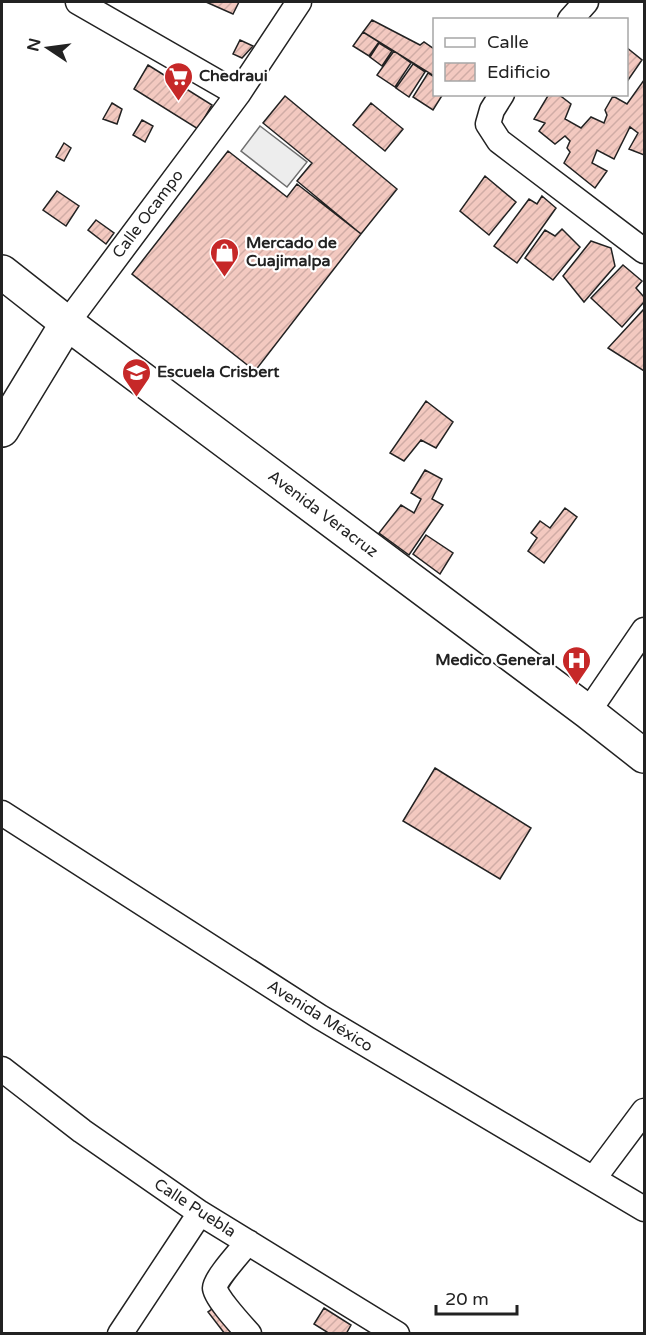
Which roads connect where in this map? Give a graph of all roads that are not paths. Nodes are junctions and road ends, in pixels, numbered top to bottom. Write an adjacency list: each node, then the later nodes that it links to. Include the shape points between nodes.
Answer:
1 (78, 2): 5 (street)
2 (299, 2): 5 (street, Calle Ocampo)
3 (586, 2): 4 (street)
4 (572, 18)
5 (238, 94): 9 (street, Calle Ocampo)
6 (501, 96): 7 (street, via 488,124 499,141)
7 (645, 251)
8 (2, 272): 9 (street, Avenida Veracruz)
9 (67, 323): 10 (street, Calle Ocampo); 12 (street, Avenida Veracruz)
10 (2, 430)
11 (645, 630): 12 (street)
12 (588, 712): 13 (street, Avenida Veracruz)
13 (645, 756)
14 (2, 813): 17 (street, Avenida México, via 320,1017)
15 (2, 1069): 19 (street, Calle Puebla, via 82,1131)
16 (645, 1111): 17 (street)
17 (594, 1178): 18 (street, Avenida México)
18 (645, 1209)
19 (200, 1213): 20 (street, Calle Puebla); 21 (street)
20 (248, 1242): 22 (street, via 215,1289); 23 (street, Calle Puebla)
21 (120, 1334)
22 (249, 1334)
23 (397, 1334)

